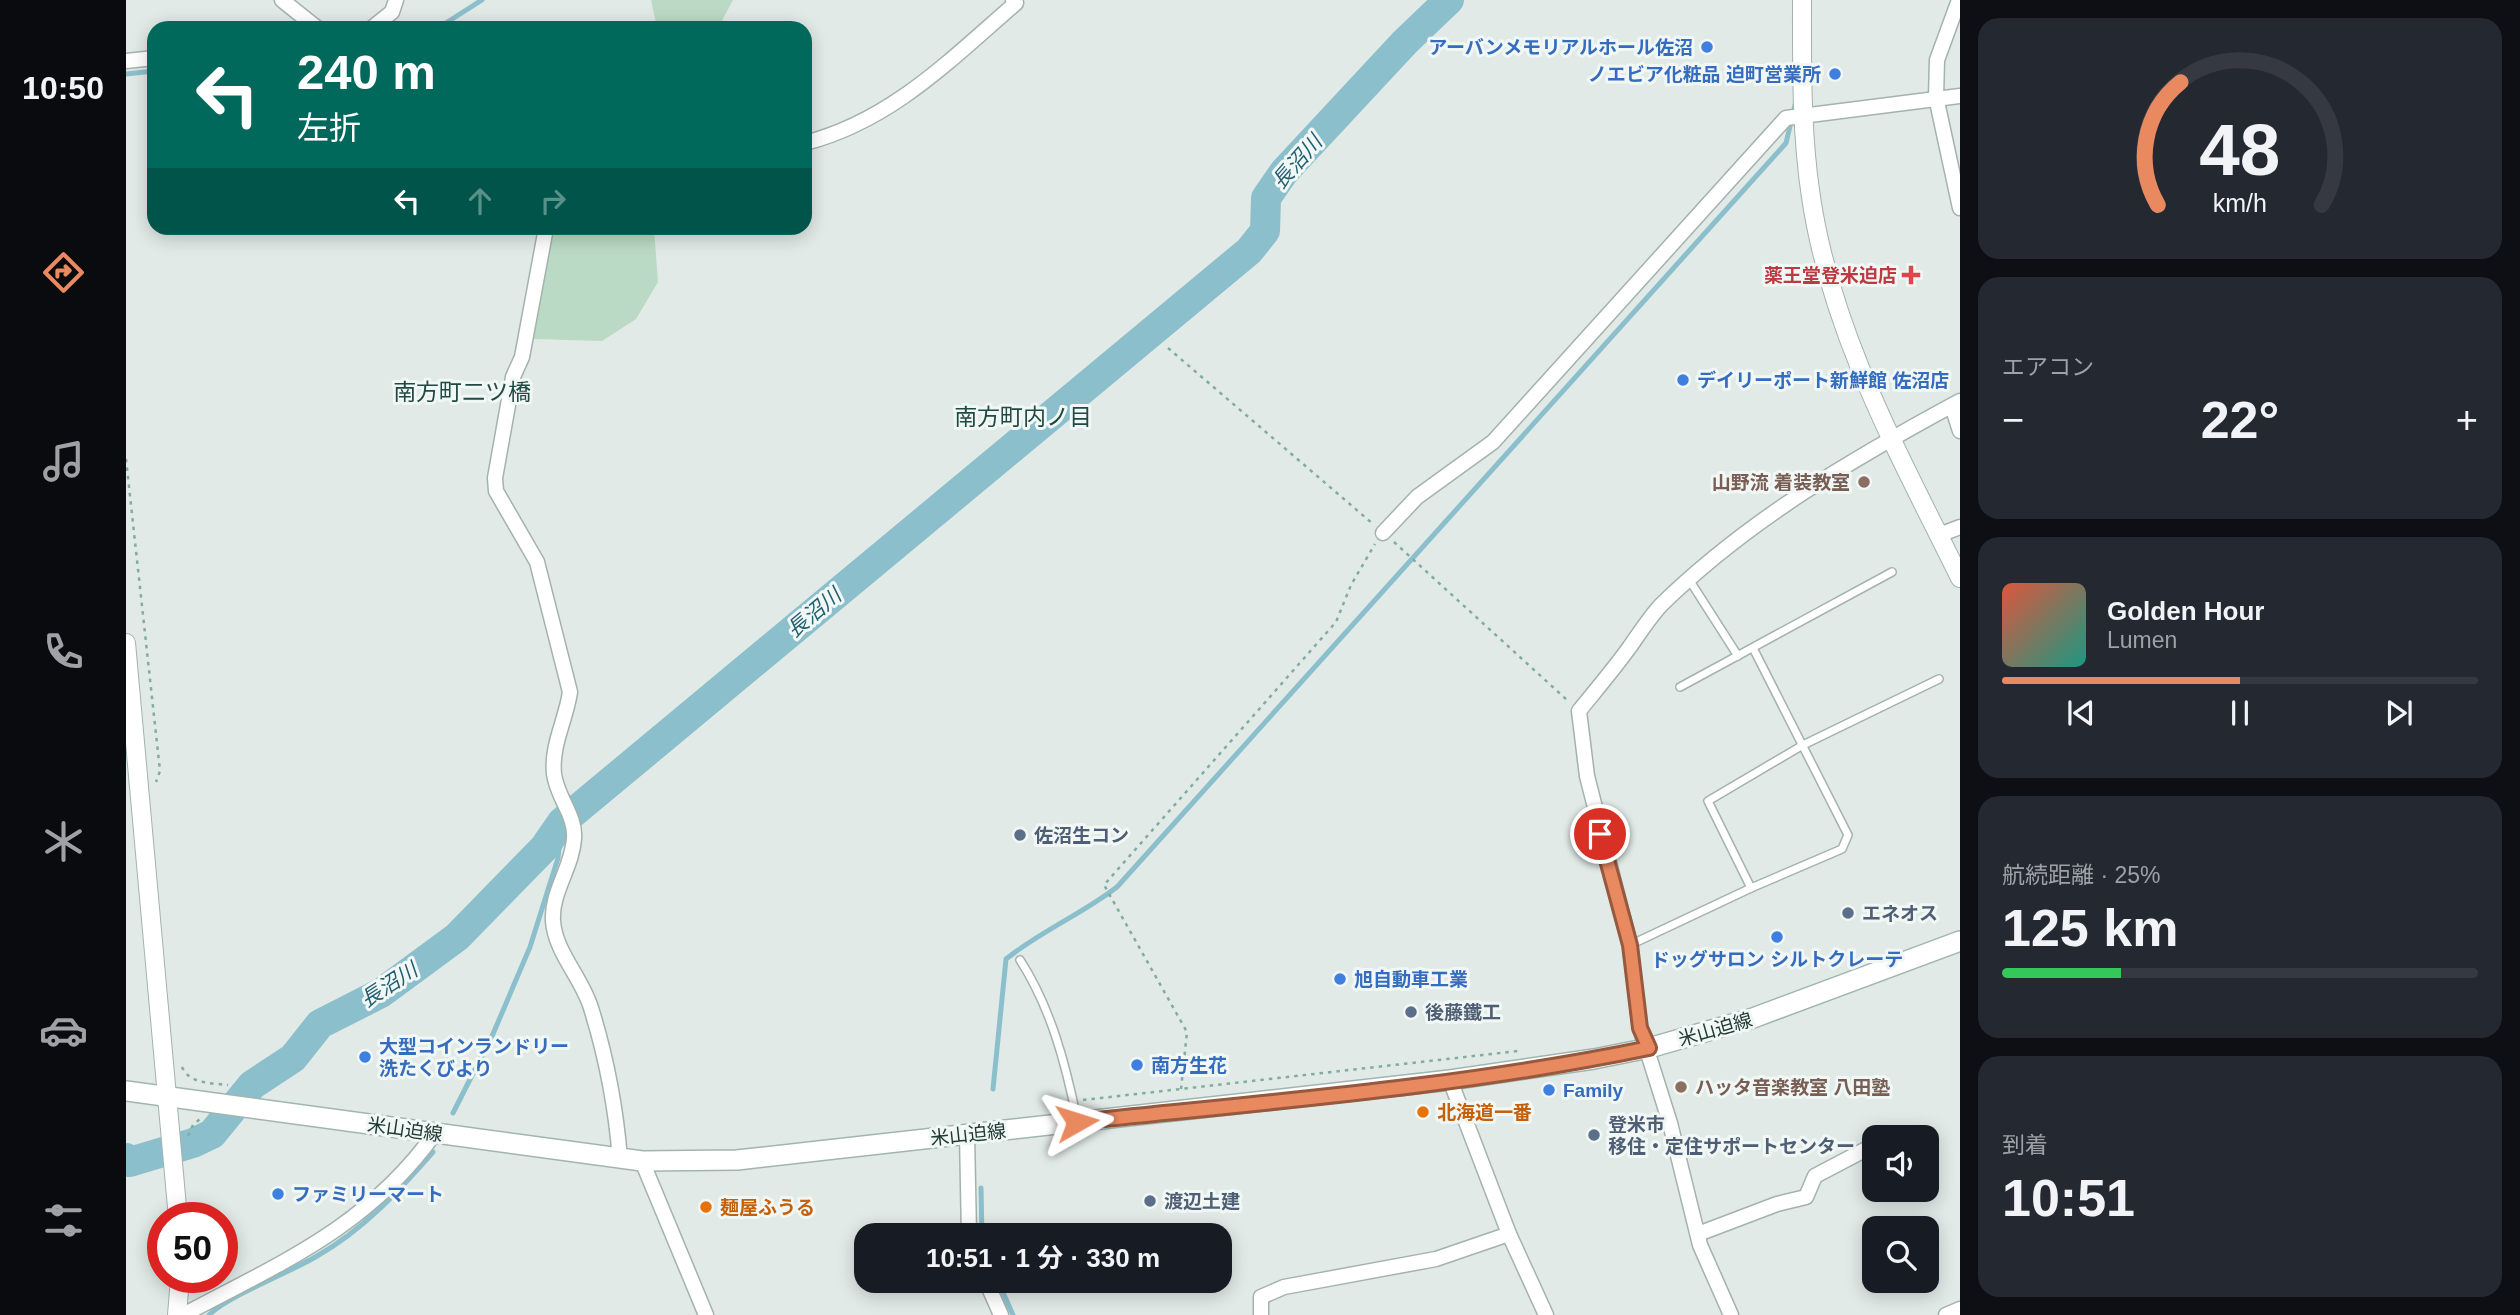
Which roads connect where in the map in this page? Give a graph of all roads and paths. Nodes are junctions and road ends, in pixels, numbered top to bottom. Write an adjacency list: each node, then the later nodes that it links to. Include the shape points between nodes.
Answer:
1 (282, 0): 6 (street)
2 (396, 0): 7 (street, via 392,12)
3 (1801, 0): 12 (street)
4 (1959, 0): 11 (street, via 1937,60)
5 (1017, 1): 13 (street, via 898,103 848,130)
6 (308, 21)
7 (381, 21)
8 (147, 59): 9 (street)
9 (126, 61)
10 (1960, 96): 11 (street)
11 (1936, 97): 12 (street); 14 (street)
12 (1804, 116): 19 (street, via 1811,197 1823,254 1839,309); 22 (street, via 1786,118 1493,442 1417,497)
13 (812, 141)
14 (1960, 208)
15 (545, 235): 56 (street, via 522,357 513,377 496,491 537,562 570,692 556,741 554,773 557,792 570,817 573,853 555,896 553,921 592,1008)
16 (1168, 348): 22 (path)
17 (1956, 403): 18 (street); 19 (street)
18 (1960, 431)
19 (1891, 438): 23 (street); 26 (street, via 1801,492)
20 (126, 459): 35 (path, via 160,771)
21 (1960, 527): 23 (street)
22 (1386, 535): 32 (path); 45 (path, via 1351,584 1336,622 1104,885 1187,1032)
23 (1939, 536): 25 (street)
24 (1892, 572): 28 (lane)
25 (1960, 578)
26 (1690, 581): 29 (lane); 32 (street, via 1660,607)
27 (126, 643): 34 (street)
28 (1753, 648): 29 (lane); 33 (lane)
29 (1738, 656): 31 (lane)
30 (1939, 679): 33 (lane)
31 (1680, 687)
32 (1579, 711): 38 (street, via 1587,776)
33 (1803, 745): 36 (lane, via 1708,801); 36 (lane, via 1848,835 1842,849)
34 (133, 765): 47 (street)
35 (156, 782)
36 (1751, 888): 38 (lane)
37 (1960, 941): 40 (main road, 米山迫線, via 1753,1018)
38 (1630, 945): 40 (street, via 1640,1028)
39 (1020, 960): 51 (lane, via 1052,1027)
40 (1649, 1048): 43 (main road, 米山迫線); 61 (street)
41 (1528, 1050): 45 (path)
42 (178, 1059): 44 (path, via 185,1074 197,1081)
43 (1450, 1080): 49 (main road, 米山迫線); 60 (street)
44 (239, 1087)
45 (1181, 1088): 48 (path); 49 (path)
46 (126, 1091): 47 (main road, 米山迫線)
47 (166, 1096): 52 (main road, 米山迫線); 54 (street)
48 (1085, 1099)
49 (1179, 1111): 51 (main road, 米山迫線)
50 (210, 1116): 54 (path, via 198,1120)
51 (1077, 1122): 53 (main road, 米山迫線)
52 (435, 1133): 56 (main road, 米山迫線); 66 (street, via 392,1186 335,1233)
53 (972, 1133): 57 (main road, 米山迫線, via 737,1160); 59 (street)
54 (176, 1146): 58 (street)
55 (1862, 1151): 61 (street, via 1815,1176 1806,1197)
56 (620, 1159): 57 (main road, 米山迫線)
57 (642, 1161): 67 (street)
58 (178, 1202)
59 (969, 1223)
60 (1509, 1234): 69 (street, via 1436,1259 1284,1287 1261,1297); 70 (street)
61 (1698, 1234): 71 (street)
62 (179, 1293): 65 (street)
63 (991, 1293): 68 (street)
64 (1960, 1309): 72 (street)
65 (177, 1315)
66 (183, 1315)
67 (706, 1315)
68 (1001, 1315)
69 (1261, 1315)
70 (1546, 1315)
71 (1731, 1315)
72 (1946, 1315)

